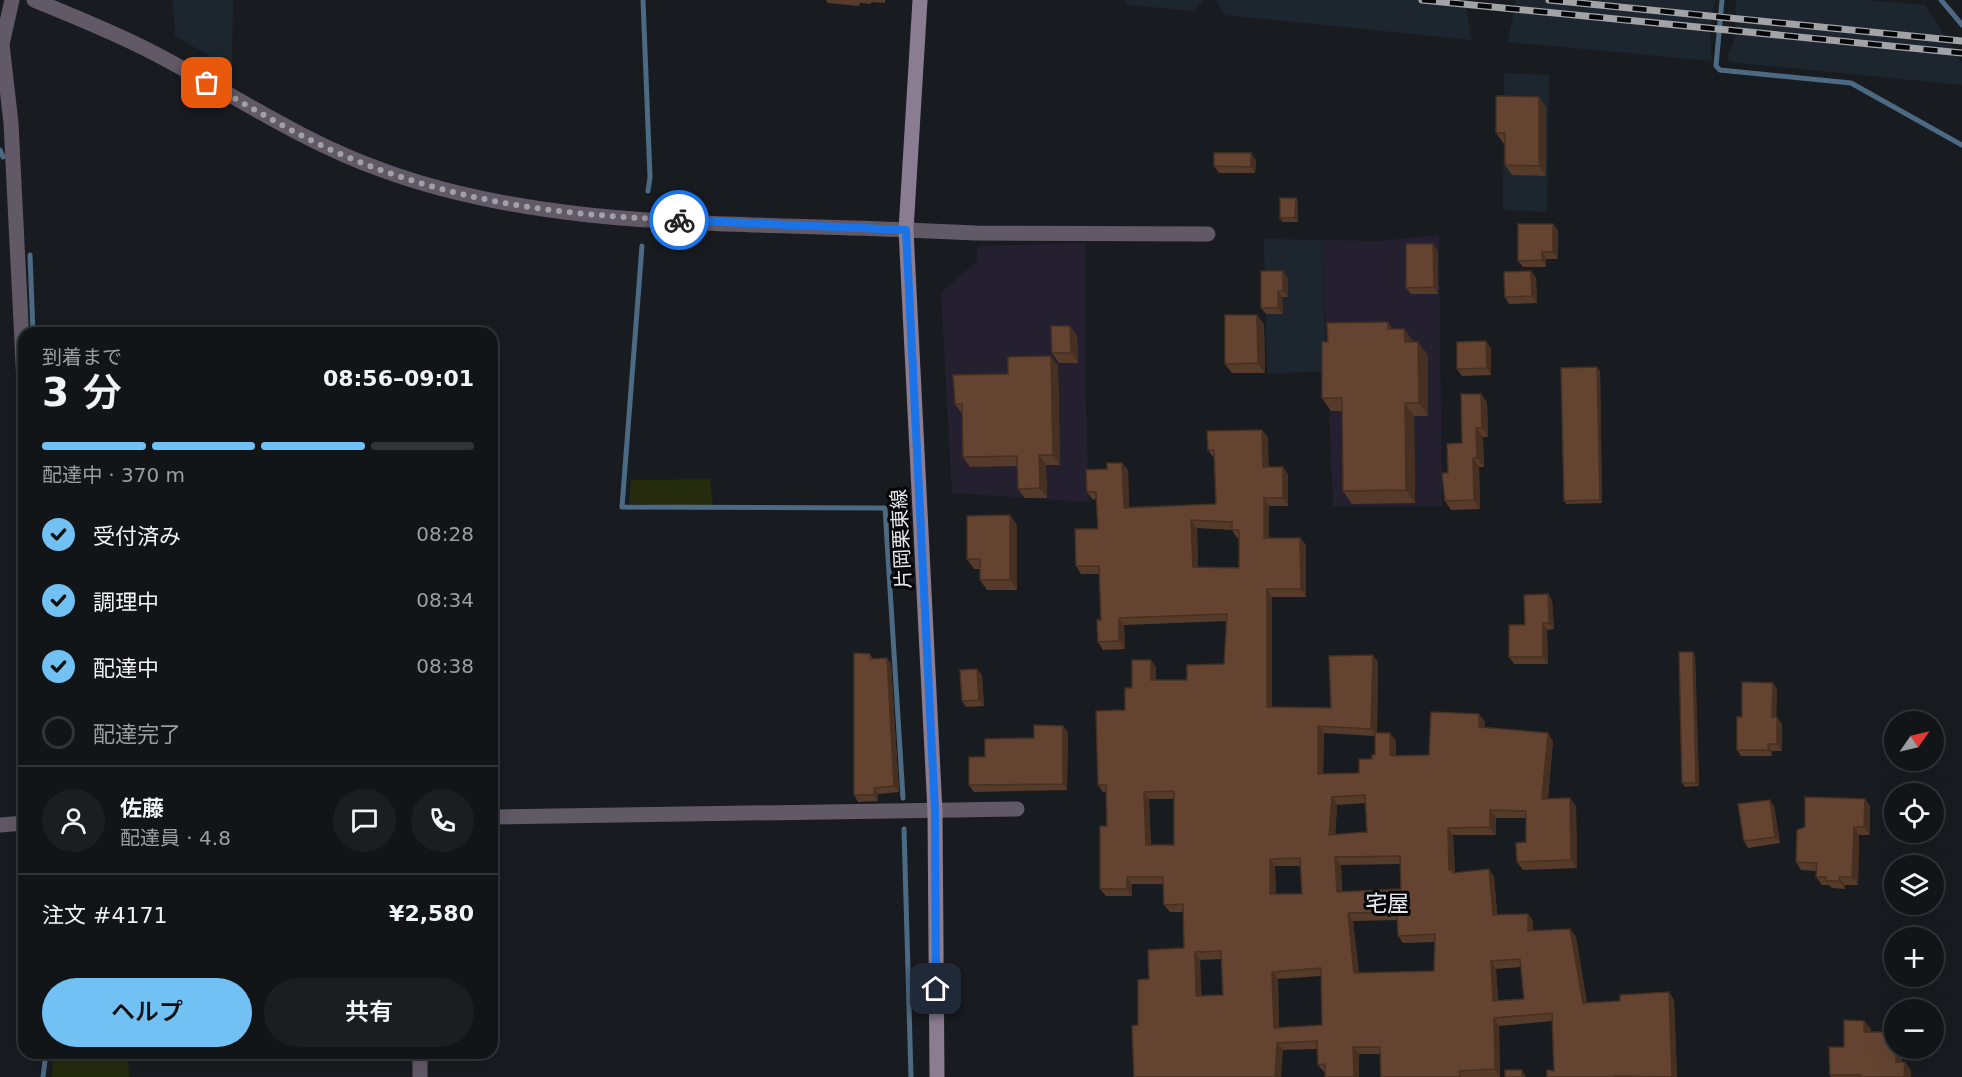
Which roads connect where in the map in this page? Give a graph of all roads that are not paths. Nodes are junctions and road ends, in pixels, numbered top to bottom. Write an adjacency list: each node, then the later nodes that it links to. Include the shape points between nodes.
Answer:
1 (12, 0): 6 (street, via 2,44 11,123)
2 (34, 0): 4 (street, via 145,48 343,155 478,199 538,210 635,218)
3 (920, 0): 4 (main road, 片岡栗東線)
4 (906, 230): 5 (street); 8 (main road, 片岡栗東線)
5 (1208, 234)
6 (21, 327)
7 (1017, 809): 8 (street)
8 (935, 812): 9 (street); 14 (main road, 片岡栗東線)
9 (498, 817)
10 (18, 824): 11 (street)
11 (0, 825)
12 (420, 1059): 13 (street)
13 (420, 1077)
14 (937, 1077)

